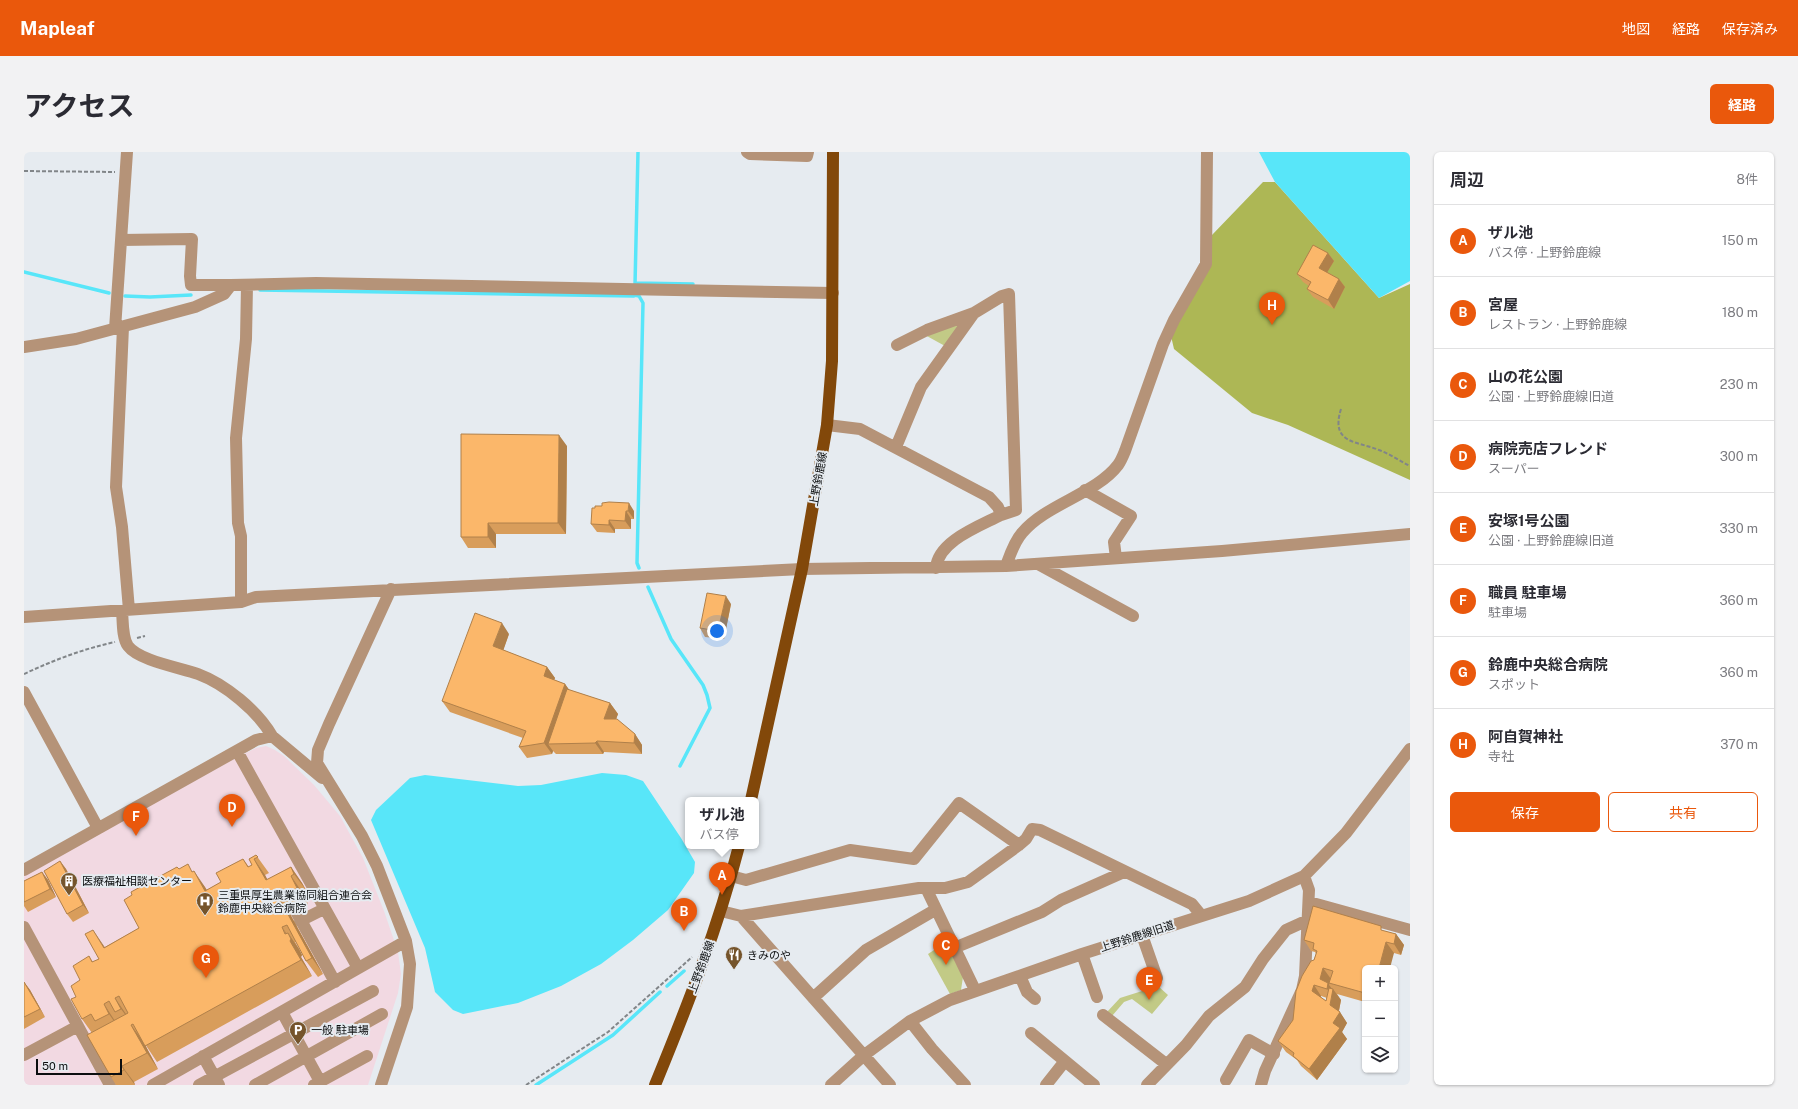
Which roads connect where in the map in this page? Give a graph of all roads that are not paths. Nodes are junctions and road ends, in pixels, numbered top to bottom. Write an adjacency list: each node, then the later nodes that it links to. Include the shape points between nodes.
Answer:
1 (127, 152): 6 (street)
2 (747, 152): 3 (street, via 806,156)
3 (808, 152)
4 (833, 152): 9 (main road, 上野鈴鹿線)
5 (1207, 152): 16 (street, via 1206,264 1174,320 1130,440 1118,465 1108,476)
6 (121, 240): 7 (street, via 192,239 191,285); 11 (street)
7 (231, 285): 8 (street); 11 (street, via 224,294 195,307)
8 (247, 285): 9 (street, via 324,283); 25 (street, via 246,339 236,438 238,523 241,536)
9 (833, 293): 14 (main road, 上野鈴鹿線, via 832,361)
10 (974, 313): 12 (street, via 927,330); 15 (street, via 921,387); 17 (street, via 1009,294 1016,510)
11 (119, 328): 13 (street, via 76,339); 26 (street, via 122,384 116,487 122,527)
12 (897, 345)
13 (24, 347)
14 (827, 425): 15 (street, via 860,428); 23 (main road, 上野鈴鹿線)
15 (896, 447): 17 (street, via 989,497)
16 (1086, 490): 19 (street, via 1131,516 1114,542); 21 (street, via 1039,518 1023,531 1016,540)
17 (1001, 515): 22 (street, via 964,534 941,552)
18 (1410, 534): 19 (street)
19 (1116, 558): 20 (street)
20 (1038, 564): 21 (street); 27 (street)
21 (1006, 566): 22 (street)
22 (936, 568): 23 (street)
23 (802, 569): 24 (street); 34 (main road, 上野鈴鹿線)
24 (391, 589): 25 (street, via 256,597); 33 (street, via 318,750 317,763)
25 (241, 602): 26 (street)
26 (125, 610): 28 (street); 30 (street, via 125,640 132,651 211,679 234,694 267,727)
27 (1133, 616)
28 (24, 617)
29 (24, 692): 35 (street)
30 (272, 736): 32 (street, via 256,740); 33 (street)
31 (1410, 749): 43 (street, 上野鈴鹿線旧道, via 1346,833)
32 (237, 751): 35 (street); 38 (street)
33 (328, 783): 57 (street, via 362,836 377,866)
34 (752, 797)
35 (98, 828): 39 (street)
36 (1019, 845): 40 (street, via 1032,829 1040,830); 42 (street, via 959,803 914,859 850,850 746,880); 45 (street, via 968,882 945,888)
37 (738, 849): 42 (main road, 上野鈴鹿線)
38 (302, 868): 41 (street); 47 (street, via 323,895)
39 (24, 870)
40 (1124, 872): 50 (street, via 1192,904); 58 (street, via 1061,900 1042,912)
41 (290, 874)
42 (731, 876): 49 (main road, 上野鈴鹿線)
43 (1304, 876): 46 (street, via 1310,890); 50 (street, 上野鈴鹿線旧道, via 1249,901)
44 (282, 887): 53 (street)
45 (926, 888): 48 (street); 51 (street)
46 (1309, 902): 52 (street); 55 (street)
47 (324, 909): 53 (street); 60 (street)
48 (935, 910): 58 (street); 67 (street, via 866,950)
49 (721, 911): 51 (street); 92 (main road, 上野鈴鹿線)
50 (1201, 915): 56 (street, 上野鈴鹿線旧道)
51 (741, 916): 67 (street)
52 (1308, 920): 76 (street, via 1302,990); 83 (street, via 1286,930 1245,987 1209,1016 1186,1045)
53 (300, 921): 63 (street)
54 (24, 927): 73 (street)
55 (1410, 930)
56 (1142, 935): 59 (street, 上野鈴鹿線旧道); 62 (street)
57 (406, 942): 60 (street); 91 (street, via 410,964 407,1007)
58 (954, 948): 64 (street)
59 (1082, 954): 61 (street, 上野鈴鹿線旧道); 66 (street)
60 (358, 968): 63 (street)
61 (1020, 976): 64 (street, 上野鈴鹿線旧道); 68 (street, via 1027,992)
62 (1157, 978)
63 (328, 986): 69 (street)
64 (975, 990): 72 (street, 上野鈴鹿線旧道)
65 (373, 991): 75 (street)
66 (1097, 997)
67 (813, 998): 80 (street)
68 (1035, 999)
69 (282, 1012): 75 (street); 78 (street)
70 (382, 1014): 81 (street)
71 (1103, 1016): 83 (street)
72 (910, 1021): 80 (street, 上野鈴鹿線旧道); 95 (street)
73 (78, 1026): 77 (street); 87 (street)
74 (1031, 1033): 82 (street)
75 (294, 1035): 81 (street); 85 (street)
76 (1274, 1054): 84 (street, via 1249,1040); 99 (street)
77 (24, 1055)
78 (204, 1056): 85 (street); 88 (street)
79 (367, 1056): 86 (street)
80 (864, 1056): 93 (street, 上野鈴鹿線旧道); 94 (street)
81 (306, 1057): 86 (street); 90 (street)
82 (1065, 1061): 96 (street); 97 (street)
83 (1166, 1064): 98 (street)
84 (1226, 1080)
85 (217, 1081): 89 (street)
86 (318, 1084)
87 (110, 1085)
88 (153, 1085)
89 (199, 1085)
90 (255, 1085)
91 (381, 1085)
92 (655, 1085)
93 (831, 1085)
94 (890, 1085)
95 (965, 1085)
96 (1046, 1085)
97 (1094, 1085)
98 (1148, 1085)
99 (1261, 1085)

